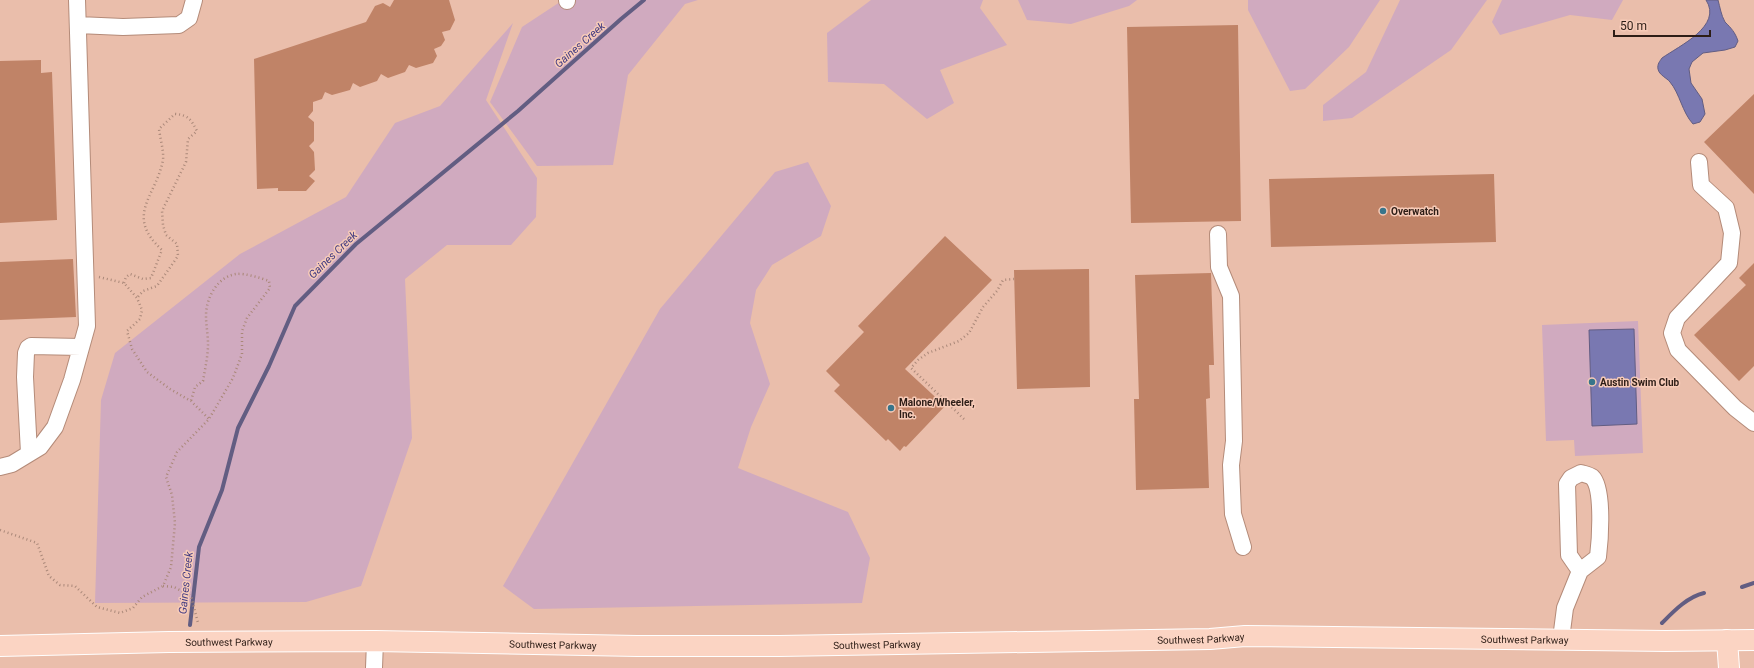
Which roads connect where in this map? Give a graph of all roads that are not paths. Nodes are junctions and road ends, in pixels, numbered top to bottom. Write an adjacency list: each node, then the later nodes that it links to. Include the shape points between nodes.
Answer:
1 (78, 0): 3 (street)
2 (194, 0): 3 (street, via 189,18 179,25 123,27)
3 (78, 24): 6 (street, via 87,326)
4 (1699, 162): 7 (street, via 1701,185 1726,208 1732,233 1729,263 1677,318 1672,334 1678,350 1735,408)
5 (1218, 234): 10 (street, via 1218,267 1231,296 1234,441 1231,465 1234,514)
6 (81, 347): 8 (street, via 55,427 40,446); 8 (street, via 31,346 26,352 24,377)
7 (1754, 423)
8 (29, 453): 9 (street, via 12,464)
9 (0, 467)
10 (1243, 547)
11 (1580, 571): 11 (street, via 1598,557 1601,540 1599,491 1591,476 1580,473 1567,484 1569,555); 12 (street, via 1565,608)
12 (1561, 639): 13 (main road, Southwest Parkway); 15 (main road, Southwest Parkway, via 1245,636 779,646)
13 (1727, 640): 14 (main road, Southwest Parkway); 18 (main road)
14 (1754, 640)
15 (375, 642): 16 (main road, Southwest Parkway, via 177,642); 17 (street)
16 (0, 646)
17 (374, 668)
18 (1729, 668)

